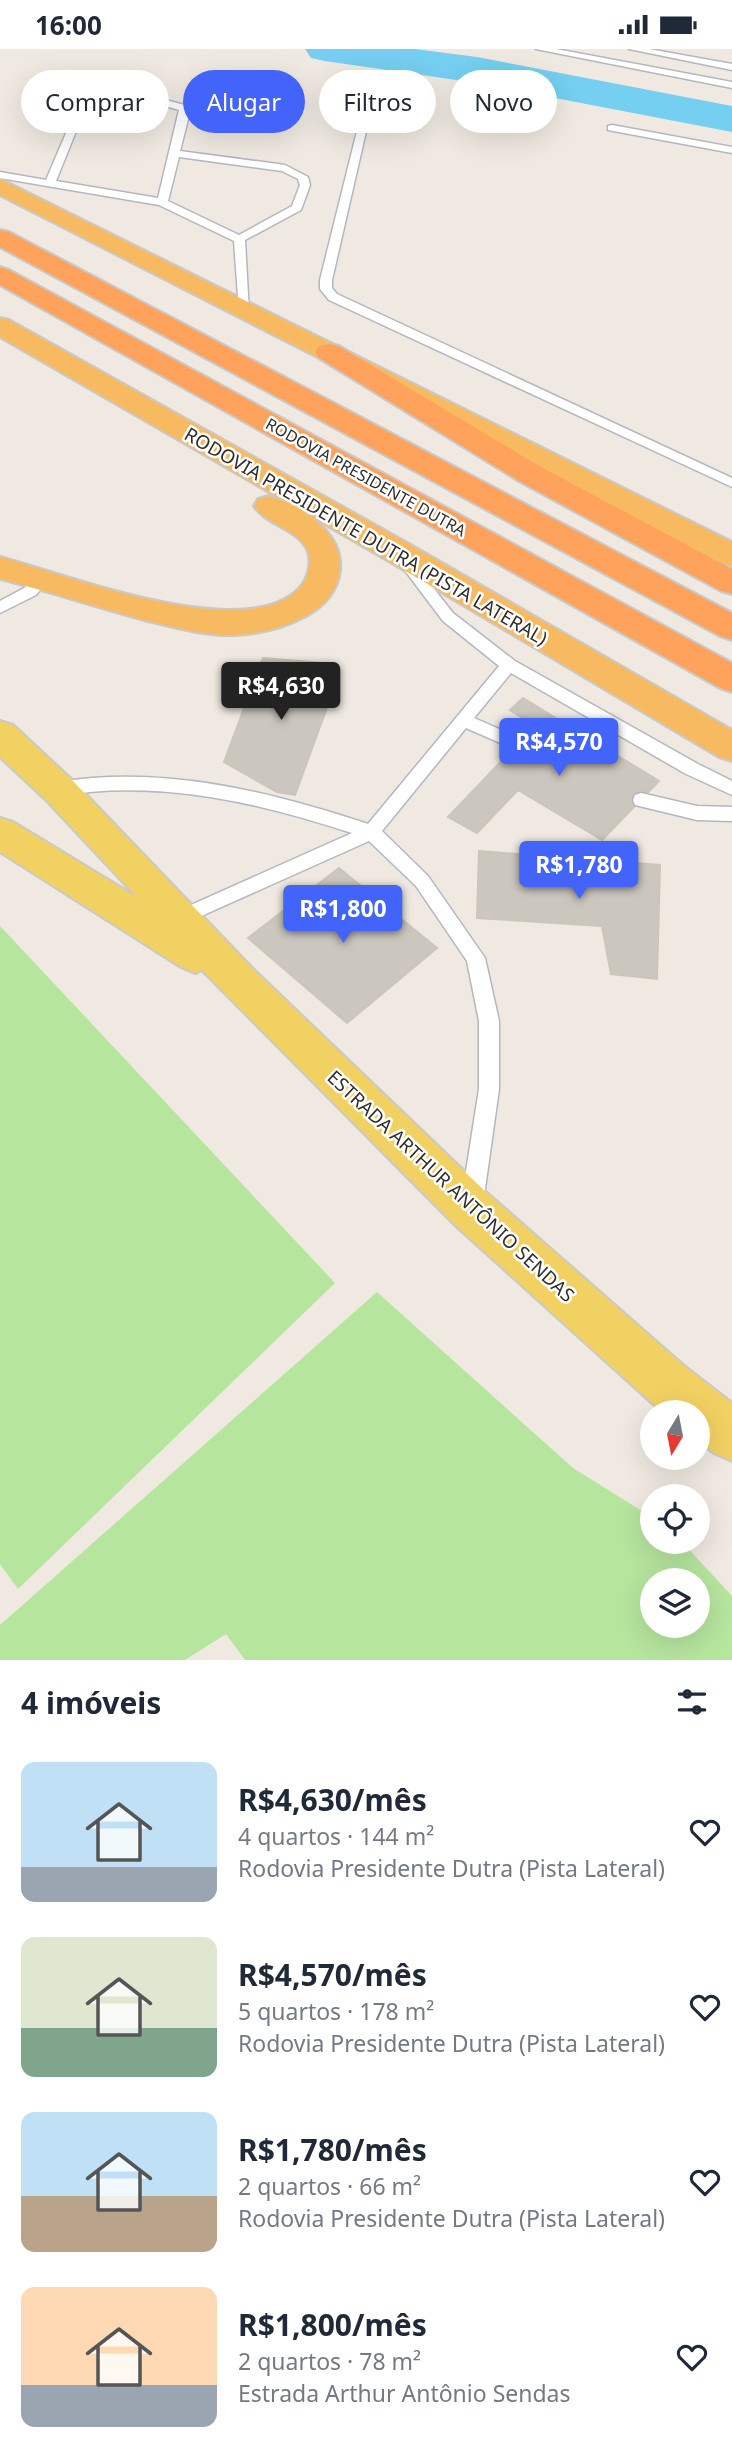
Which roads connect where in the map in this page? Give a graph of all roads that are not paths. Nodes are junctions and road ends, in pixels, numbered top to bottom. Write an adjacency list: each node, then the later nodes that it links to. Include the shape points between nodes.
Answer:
1 (541, 49): 4 (lane)
2 (634, 49): 3 (lane)
3 (732, 67)
4 (732, 85)
5 (612, 128): 7 (lane)
6 (360, 133): 20 (lane, via 326,280 333,297)
7 (732, 150)
8 (174, 153): 10 (lane, via 184,108 171,103 92,103 81,107); 12 (lane); 14 (lane, via 285,168 303,177 297,208)
9 (0, 175): 10 (lane)
10 (50, 184): 12 (lane)
11 (0, 187): 16 (highway)
12 (162, 202): 14 (lane)
13 (0, 237): 27 (highway, RODOVIA PRESIDENTE DUTRA)
14 (239, 239): 16 (lane)
15 (0, 275): 29 (highway, RODOVIA PRESIDENTE DUTRA)
16 (245, 310): 18 (highway)
17 (0, 326): 19 (highway, RODOVIA PRESIDENTE DUTRA (PISTA LATERAL))
18 (330, 352): 22 (highway); 25 (highway, via 530,474)
19 (131, 402): 21 (highway, RODOVIA PRESIDENTE DUTRA (PISTA LATERAL)); 24 (highway, via 155,431 197,462 312,535 324,559 319,583 312,595 288,612 251,622 218,623 178,617)
20 (732, 483)
21 (398, 552): 28 (lane, via 448,617); 33 (highway, RODOVIA PRESIDENTE DUTRA (PISTA LATERAL))
22 (732, 555)
23 (0, 568): 24 (highway)
24 (42, 579): 26 (lane, via 32,591)
25 (732, 583)
26 (0, 608)
27 (732, 628)
28 (509, 665): 30 (lane); 34 (lane)
29 (732, 679)
30 (466, 721): 32 (lane); 38 (lane)
31 (0, 735): 35 (main road, ESTRADA ARTHUR ANTÔNIO SENDAS)
32 (518, 744)
33 (732, 747)
34 (732, 788)
35 (58, 789): 38 (lane, via 99,782 222,791 301,809); 40 (main road, ESTRADA ARTHUR ANTÔNIO SENDAS)
36 (641, 800): 37 (lane, via 697,813)
37 (732, 814)
38 (371, 832): 40 (lane); 42 (lane, via 422,881 476,958 489,1021 489,1089)
39 (0, 833): 41 (main road, ESTRADA ARTHUR ANTÔNIO SENDAS)
40 (179, 918): 41 (main road, ESTRADA ARTHUR ANTÔNIO SENDAS)
41 (240, 984): 42 (main road, ESTRADA ARTHUR ANTÔNIO SENDAS)
42 (471, 1209): 43 (main road, ESTRADA ARTHUR ANTÔNIO SENDAS)
43 (678, 1398): 45 (main road, ESTRADA ARTHUR ANTÔNIO SENDAS)
44 (710, 1434): 46 (main road)
45 (732, 1435)
46 (732, 1459)

